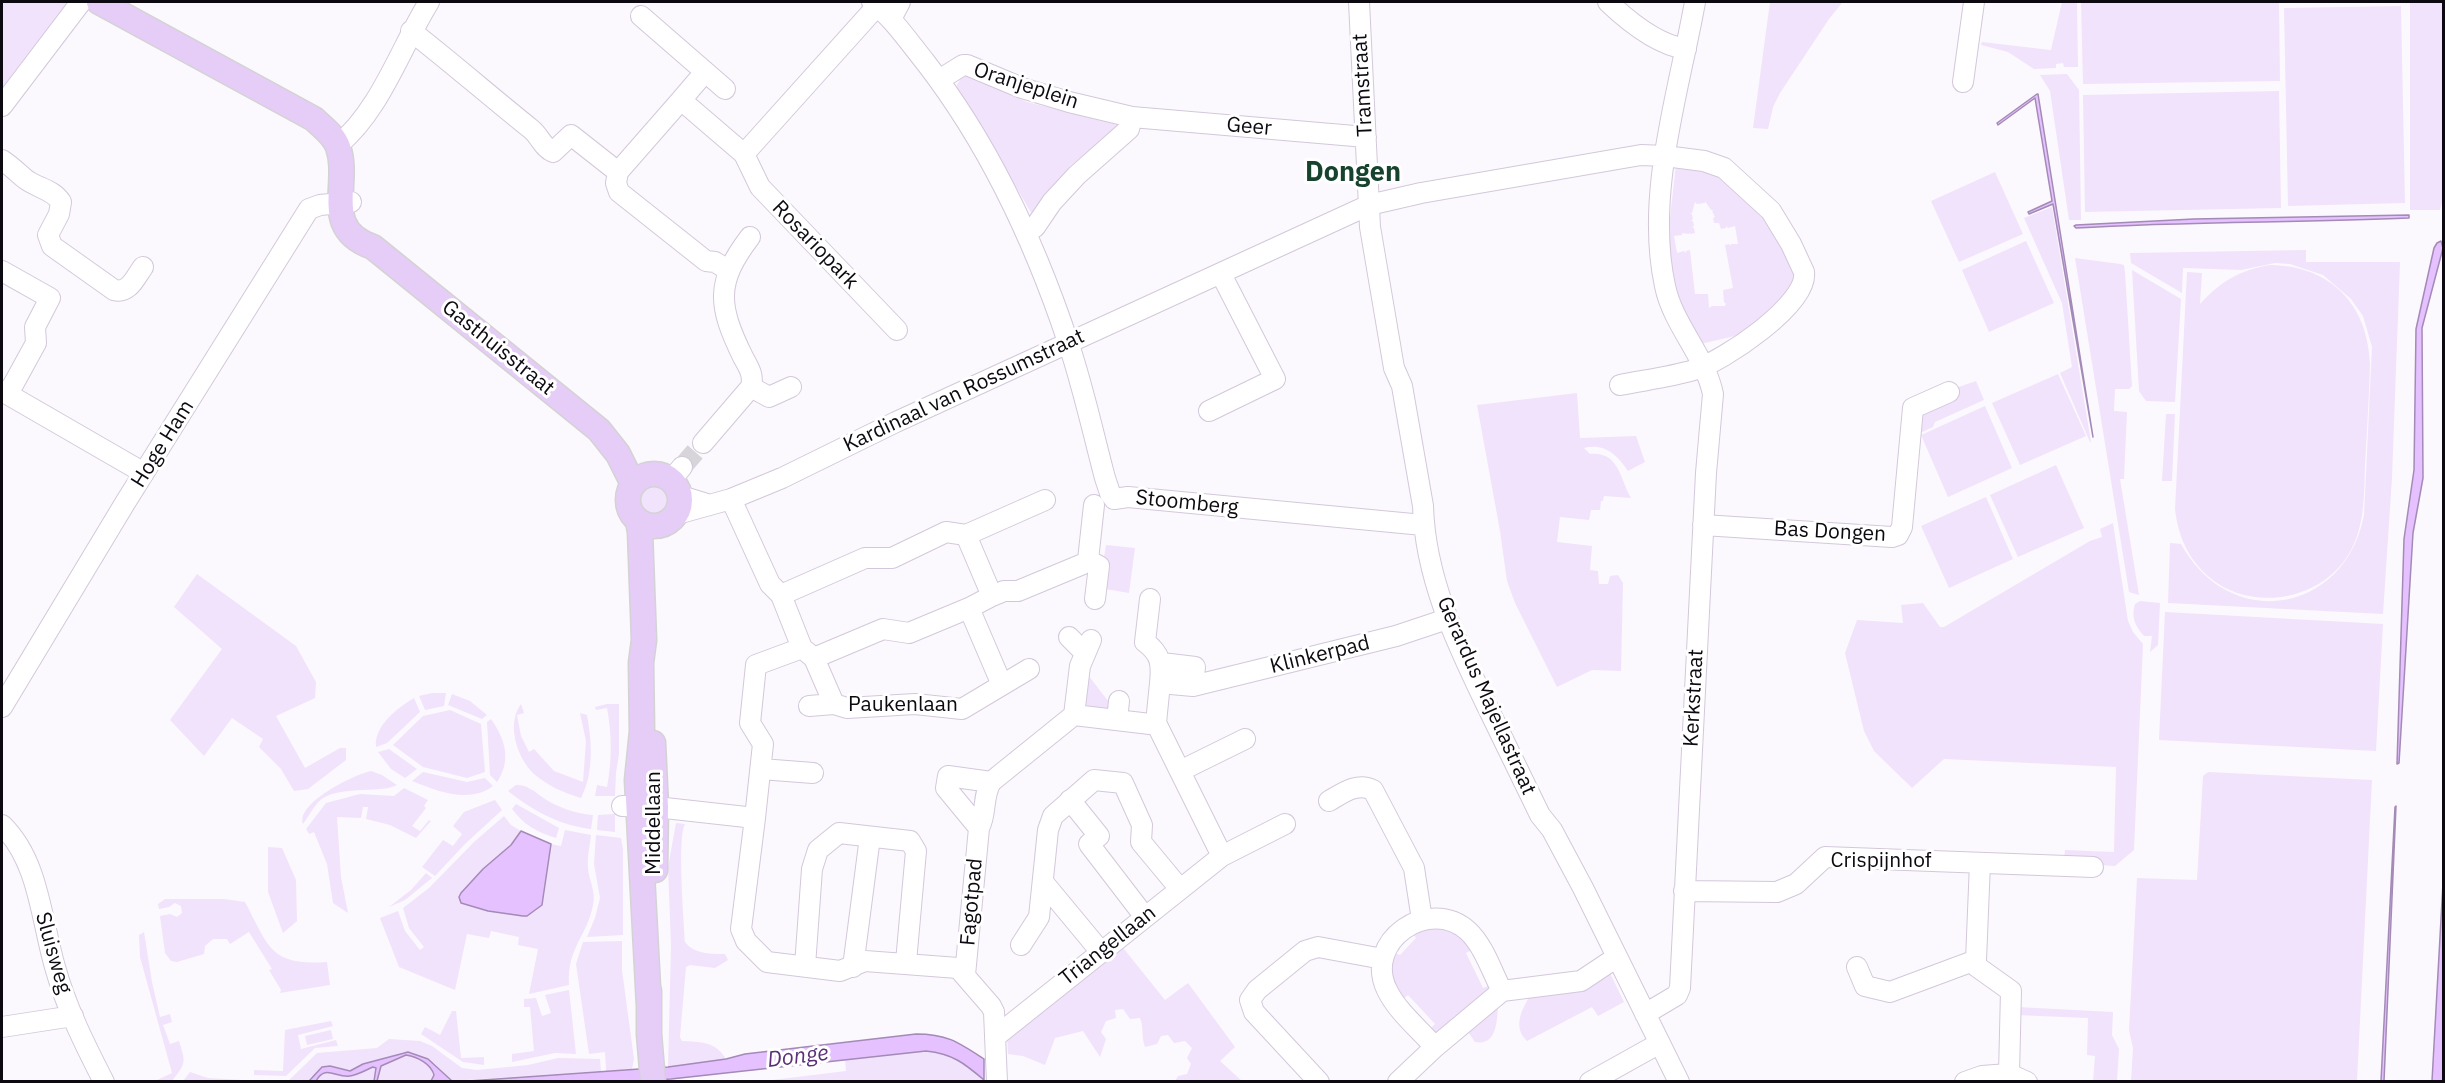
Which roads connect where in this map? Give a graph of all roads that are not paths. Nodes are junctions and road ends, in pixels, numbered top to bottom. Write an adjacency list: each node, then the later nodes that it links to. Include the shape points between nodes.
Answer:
1 (81, 2): 18 (street)
2 (99, 2): 21 (main road, via 314,119)
3 (429, 2): 11 (street)
4 (900, 2): 9 (street)
5 (1359, 2): 20 (street, Tramstraat)
6 (1608, 2): 12 (street, via 1646,31 1673,47)
7 (1695, 2): 12 (street, Kerkstraat)
8 (1974, 2): 15 (street)
9 (880, 9): 14 (street); 22 (street)
10 (641, 16): 13 (street)
11 (411, 31): 21 (street, via 398,61 354,131); 25 (street, via 538,135 549,150 553,152 571,135)
12 (1686, 49): 23 (street, Kerkstraat)
13 (705, 72): 16 (street); 17 (street)
14 (939, 80): 19 (street, Oranjeplein, via 963,65 1022,88); 28 (street, Oranjeplein, via 986,153)
15 (1963, 82)
16 (725, 89)
17 (681, 100): 22 (street, Rosariopark); 25 (street)
18 (2, 106)
19 (1132, 117): 20 (street, Geer); 28 (street, via 1129,129 1077,175 1035,226)
20 (1366, 137): 27 (street, Tramstraat)
21 (342, 141): 26 (main road)
22 (744, 154): 34 (street, Rosariopark, via 760,187)
23 (1665, 156): 27 (street, Kardinaal van Rossumstraat, via 1641,155); 36 (street, Kerkstraat, via 1660,204 1665,288); 36 (street, via 1714,164 1742,183 1774,214 1804,272 1802,288 1789,304 1737,349)
24 (2, 160): 30 (street, via 61,202 48,235 52,246 121,292 128,289)
25 (618, 172): 31 (street, via 619,192 706,261)
26 (346, 202): 44 (street, Hoge Ham, via 309,209); 45 (main road, Gasthuisstraat, via 343,221 348,231 599,430)
27 (1369, 205): 33 (street, Kardinaal van Rossumstraat); 50 (street, Gerardus Majellastraat, via 1394,368 1402,386 1423,506)
28 (1026, 231): 35 (street, Oranjeplein)
29 (750, 237): 31 (street, Rosariopark)
30 (143, 267)
31 (728, 270): 38 (street, Rosariopark, via 724,308 753,379)
32 (2, 271): 41 (street, via 54,301 35,327 36,343)
33 (1221, 274): 35 (street, Kardinaal van Rossumstraat); 42 (street, via 1275,379)
34 (897, 330)
35 (1068, 342): 46 (street, Kardinaal van Rossumstraat); 50 (street, Stoomberg, via 1114,499 1128,497)
36 (1704, 366): 37 (street); 51 (street, Kerkstraat, via 1713,394)
37 (1620, 385)
38 (751, 387): 39 (street, via 769,397); 43 (street)
39 (791, 387)
40 (1949, 392): 51 (street, Bas Dongen, via 1913,408 1902,527 1898,535)
41 (4, 393): 44 (street)
42 (1209, 411)
43 (703, 443)
44 (144, 473): 66 (street, Hoge Ham)
45 (640, 479): 48 (main road, via 664,475); 48 (main road, Middellaan, via 628,493 631,513)
46 (731, 499): 48 (street, Kardinaal van Rossumstraat, via 707,504); 54 (street, Paukenlaan, via 770,584)
47 (1045, 500): 52 (street)
48 (668, 501): 77 (main road, Middellaan, via 641,572 644,640 650,672)
49 (1094, 505): 53 (street, via 1088,560)
50 (1423, 525): 59 (street, Gerardus Majellastraat)
51 (1703, 525): 88 (street, Kerkstraat)
52 (966, 535): 54 (street, via 946,532 892,558 865,558); 55 (street)
53 (1091, 565): 55 (street); 56 (street)
54 (780, 595): 61 (street, Paukenlaan)
55 (992, 596): 58 (street)
56 (1095, 599)
57 (1150, 599): 63 (street, via 1145,642 1155,649)
58 (969, 608): 61 (street, via 909,633 883,629); 64 (street)
59 (1447, 619): 63 (street, Klinkerpad, via 1396,636 1193,686 1195,667); 93 (street, Gerardus Majellastraat, via 1540,815 1552,830)
60 (1070, 637): 68 (street, via 1088,646 1080,666)
61 (808, 653): 65 (street, Paukenlaan); 71 (street, via 756,665 750,723 764,744)
62 (1029, 669): 64 (street, Paukenlaan)
63 (1161, 673): 69 (street)
64 (1002, 685): 65 (street, Paukenlaan, via 962,709 915,704 847,708)
65 (834, 704): 67 (street, Paukenlaan)
66 (2, 706)
67 (809, 706)
68 (1074, 716): 69 (street, via 1118,711); 74 (street)
69 (1156, 723): 72 (street)
70 (1245, 739): 72 (street)
71 (761, 769): 73 (street); 78 (street)
72 (1180, 771): 83 (street)
73 (813, 773)
74 (991, 783): 81 (street, Fagotpad); 81 (street, Fagotpad, via 948,776 946,788)
75 (1070, 800): 86 (street, via 1053,816 1048,830); 87 (street, via 1094,780 1123,783 1142,825 1141,842); 89 (street, via 1099,836 1089,844)
76 (1329, 801): 90 (street, via 1357,786 1373,790 1414,868)
77 (639, 806): 78 (street); 108 (main road, Middellaan, via 648,1034)
78 (755, 818): 97 (street, via 741,929 746,941 767,962)
79 (1285, 824): 83 (street, Triangellaan)
80 (2, 825): 103 (street, Sluisweg, via 31,872 55,966)
81 (979, 828): 100 (street, Fagotpad)
82 (870, 837): 96 (street, via 910,841 916,851); 97 (street, via 839,833 818,850 812,869); 98 (street)
83 (1222, 856): 87 (street, Triangellaan)
84 (1980, 862): 85 (street, Crispijnhof); 88 (street, Crispijnhof, via 1826,857 1796,884 1777,892); 95 (street)
85 (2093, 867)
86 (1043, 882): 91 (street, via 1038,917); 92 (street)
87 (1180, 889): 89 (street, Triangellaan)
88 (1684, 891): 102 (street, Kerkstraat, via 1680,988 1677,995)
89 (1145, 917): 92 (street, Triangellaan)
90 (1422, 920): 94 (street, via 1395,935); 101 (street, via 1445,920 1468,932)
91 (1021, 945)
92 (1101, 952): 105 (street, Triangellaan)
93 (1617, 957): 101 (street, via 1581,981); 102 (street, Gerardus Majellastraat)
94 (1383, 959): 107 (street, via 1387,991); 112 (street, via 1318,947 1305,951 1257,990 1251,1000 1254,1012)
95 (1976, 960): 99 (street, via 1890,992 1865,986); 109 (street, via 1976,966 2012,991)
96 (906, 962): 98 (street, via 865,961); 100 (street, via 958,968)
97 (805, 966): 98 (street, via 840,971)
98 (853, 967)
99 (1857, 967)
100 (965, 975): 105 (street, via 994,1012)
101 (1502, 991): 107 (street)
102 (1645, 1014): 106 (street, Gerardus Majellastraat)
103 (73, 1016): 104 (street); 110 (street, Sluisweg)
104 (2, 1027)
105 (995, 1036): 111 (street)
106 (1660, 1043): 114 (street); 115 (street, Gerardus Majellastraat)
107 (1435, 1047): 113 (street)
108 (653, 1071)
109 (2018, 1078): 116 (street, via 1982,1076)
110 (104, 1082)
111 (997, 1082)
112 (1319, 1082)
113 (1398, 1082)
114 (1590, 1082)
115 (1679, 1082)
116 (1965, 1082)

